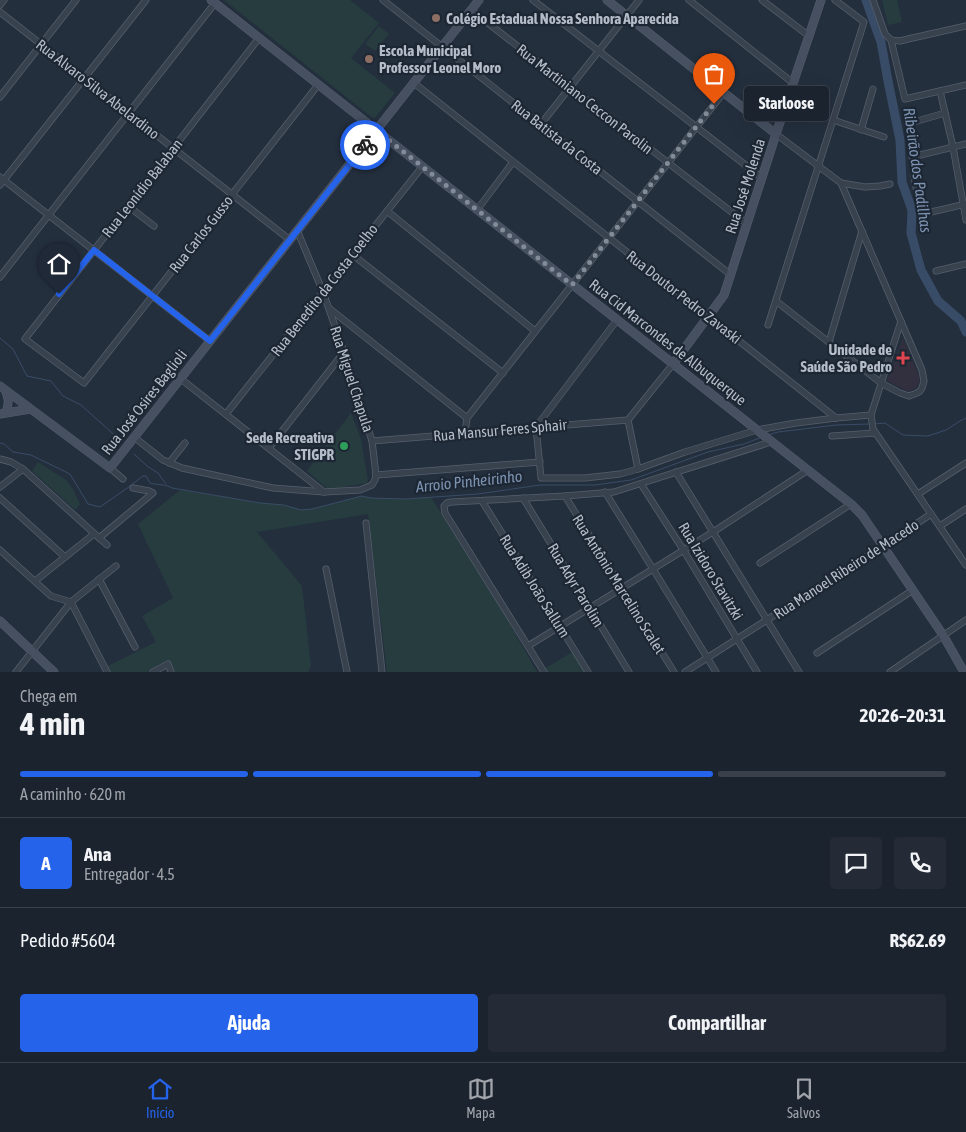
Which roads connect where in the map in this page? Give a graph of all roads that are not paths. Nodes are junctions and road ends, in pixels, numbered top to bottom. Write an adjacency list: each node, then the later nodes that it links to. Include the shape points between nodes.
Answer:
1 (4, 0): 15 (street)
2 (76, 0): 23 (street)
3 (146, 0): 26 (street)
4 (383, 0): 24 (street, Rua Batista da Costa)
5 (479, 0): 16 (street, Rua José Osires Baglioli)
6 (532, 0): 25 (street)
7 (607, 0): 18 (street)
8 (639, 0): 18 (street)
9 (689, 0): 28 (street)
10 (762, 0): 20 (street)
11 (821, 0): 20 (street, Rua José Molenda)
12 (835, 0): 38 (street, via 864,22)
13 (873, 0): 22 (street, via 885,34)
14 (213, 2): 21 (street, Rua Cid Marcondes de Albuquerque); 36 (street)
15 (0, 5)
16 (471, 10): 24 (street, Rua José Osires Baglioli); 31 (street, Rua Martiniano Ceccon Parolin)
17 (0, 12): 23 (street, Rua Alvaro Silva Abelardino)
18 (627, 16): 25 (street); 34 (street)
19 (966, 26): 22 (street, via 900,41)
20 (809, 36): 28 (street, Rua José Molenda)
21 (259, 38): 29 (street, Rua Cid Marcondes de Albuquerque); 48 (street, Rua Leonídio Balaban)
22 (891, 40): 33 (street, via 905,100)
23 (41, 45): 26 (street, Rua Alvaro Silva Abelardino); 35 (street)
24 (442, 47): 27 (street, Rua José Osires Baglioli); 39 (street, Rua Batista da Costa)
25 (599, 51): 31 (street); 41 (street)
26 (84, 78): 36 (street, Rua Alvaro Silva Abelardino); 56 (street)
27 (414, 83): 42 (street, Rua José Osires Baglioli); 50 (street, Rua Doutor Pedro Zavaski)
28 (793, 83): 44 (street, Rua José Molenda)
29 (318, 84): 42 (street, Rua Cid Marcondes de Albuquerque); 59 (street, Rua Carlos Gusso)
30 (966, 85): 33 (street)
31 (570, 87): 39 (street); 51 (street, Rua Martiniano Ceccon Parolin)
32 (873, 89): 43 (street)
33 (940, 91): 37 (street)
34 (724, 92): 41 (street); 44 (street)
35 (0, 97)
36 (128, 113): 48 (street, Rua Alvaro Silva Abelardino); 65 (street)
37 (945, 113): 40 (street); 47 (street)
38 (833, 120): 43 (street); 52 (street)
39 (541, 124): 60 (street, Rua Batista da Costa)
40 (907, 124)
41 (696, 128): 51 (street); 55 (street)
42 (376, 130): 53 (street, Rua Cid Marcondes de Albuquerque); 69 (street, Rua José Osires Baglioli)
43 (861, 130): 45 (street)
44 (776, 134): 52 (street); 55 (street, Rua José Molenda)
45 (884, 137)
46 (966, 144): 47 (street)
47 (953, 147): 49 (street); 61 (street)
48 (173, 149): 59 (street, Rua Alvaro Silva Abelardino); 62 (street, Rua Leonídio Balaban)
49 (912, 157)
50 (513, 162): 63 (street); 71 (street, Rua Doutor Pedro Zavaski)
51 (668, 163): 60 (street); 67 (street, Rua Martiniano Ceccon Parolin)
52 (818, 166): 57 (street); 82 (street)
53 (422, 167): 63 (street, Rua Cid Marcondes de Albuquerque); 64 (street, Rua Benedito da Costa Coelho)
54 (914, 176): 61 (street, via 923,212)
55 (762, 178): 67 (street, Rua José Molenda)
56 (1, 180): 65 (street)
57 (842, 183): 58 (street, via 865,187); 70 (street)
58 (890, 184)
59 (232, 195): 72 (street, Rua Alvaro Silva Abelardino); 81 (street, Rua Carlos Gusso)
60 (638, 202): 71 (street); 77 (street, Rua Batista da Costa)
61 (964, 204): 66 (street)
62 (128, 206): 68 (street); 73 (street, Rua Leonídio Balaban)
63 (477, 210): 79 (street, Rua Cid Marcondes de Albuquerque)
64 (387, 211): 74 (street, Rua Benedito da Costa Coelho); 88 (street)
65 (49, 215): 73 (street); 78 (street)
66 (966, 220)
67 (747, 224): 77 (street, Rua José Molenda)
68 (154, 226)
69 (297, 230): 72 (street, Rua José Osires Baglioli); 80 (street, Rua Miguel Chapula)
70 (862, 231): 86 (street); 90 (street)
71 (609, 238): 79 (street); 84 (street, Rua Doutor Pedro Zavaski)
72 (290, 240): 89 (street, Rua José Osires Baglioli)
73 (94, 250): 81 (street); 95 (street, Rua Leonídio Balaban, via 25,339)
74 (352, 255): 80 (street, Rua Benedito da Costa Coelho); 93 (street)
75 (966, 264): 76 (street)
76 (936, 271)
77 (731, 275): 84 (street, Rua José Molenda, via 724,295)
78 (0, 277)
79 (572, 285): 85 (street, Rua Cid Marcondes de Albuquerque); 88 (street)
80 (323, 292): 83 (street, Rua Miguel Chapula); 100 (street, Rua Benedito da Costa Coelho)
81 (152, 296): 89 (street); 95 (street, Rua Carlos Gusso)
82 (776, 301): 87 (street); 90 (street)
83 (329, 308): 91 (street, Rua Miguel Chapula); 101 (street)
84 (708, 316): 92 (street); 102 (street, Rua Doutor Pedro Zavaski)
85 (617, 320): 92 (street, Rua Cid Marcondes de Albuquerque); 105 (street)
86 (901, 320): 96 (street); 96 (street, via 922,370 923,385 917,393 909,396)
87 (768, 325)
88 (536, 331): 93 (street)
89 (210, 341): 94 (street, Rua José Osires Baglioli)
90 (829, 342): 96 (street)
91 (344, 352): 111 (street, Rua Miguel Chapula); 114 (street)
92 (673, 364): 104 (street); 106 (street, Rua Cid Marcondes de Albuquerque)
93 (503, 373): 101 (street)
94 (181, 379): 100 (street); 110 (street, Rua José Osires Baglioli)
95 (84, 383)
96 (881, 384): 103 (street)
97 (2, 388): 98 (street); 99 (street, via 9,401)
98 (30, 409): 99 (street); 119 (street)
99 (3, 413)
100 (226, 414): 114 (street)
101 (467, 418): 108 (street)
102 (836, 418): 103 (street); 106 (street)
103 (871, 418): 107 (street)
104 (628, 420): 105 (street, Rua Mansur Feres Sphair); 121 (street)
105 (536, 427): 108 (street, Rua Mansur Feres Sphair); 116 (street)
106 (758, 431): 112 (street, Rua Cid Marcondes de Albuquerque); 121 (street)
107 (874, 431): 109 (street); 131 (street)
108 (466, 433): 111 (street, Rua Mansur Feres Sphair)
109 (832, 436)
110 (134, 437): 117 (street); 119 (street, Rua José Osires Baglioli)
111 (372, 441): 124 (street, Rua Miguel Chapula)
112 (770, 441): 122 (street, Rua Cid Marcondes de Albuquerque); 123 (street)
113 (185, 443): 117 (street)
114 (269, 448): 129 (street)
115 (0, 459): 120 (street)
116 (540, 462): 121 (street, via 541,478 585,478); 124 (street)
117 (169, 463): 129 (street, via 273,488)
118 (966, 463): 131 (street)
119 (110, 468): 125 (street)
120 (23, 469): 127 (street); 142 (street)
121 (638, 469)
122 (808, 470): 136 (street, Rua Cid Marcondes de Albuquerque); 141 (street)
123 (676, 472): 126 (street); 141 (street)
124 (376, 475): 129 (street, via 372,485 360,490)
125 (123, 479)
126 (641, 484): 130 (street); 146 (street, Rua Izidoro Stavitzki)
127 (0, 487)
128 (133, 488): 142 (street, via 153,493)
129 (324, 492)
130 (605, 492): 132 (street); 153 (street)
131 (918, 494): 138 (street)
132 (565, 496): 134 (street); 156 (street, Rua Antônio Marcelino Scalet)
133 (0, 498): 147 (street)
134 (523, 498): 135 (street); 159 (street, Rua Adyr Parolim)
135 (482, 501): 163 (street, Rua Adib João Sallum); 166 (street, via 451,502 444,506)
136 (851, 504): 144 (street, Rua Cid Marcondes de Albuquerque); 149 (street)
137 (966, 509): 140 (street)
138 (931, 514): 140 (street); 144 (street, Rua Manoel Ribeiro de Macedo)
139 (366, 523): 179 (street)
140 (940, 526): 148 (street)
141 (713, 532): 146 (street); 160 (street)
142 (97, 536): 143 (street); 147 (street)
143 (108, 545)
144 (883, 546): 157 (street, Rua Cid Marcondes de Albuquerque); 160 (street, Rua Manoel Ribeiro de Macedo)
145 (0, 550): 155 (street)
146 (684, 550): 153 (street); 165 (street, Rua Izidoro Stavitzki)
147 (65, 557): 155 (street)
148 (964, 557): 150 (street)
149 (760, 563)
150 (966, 565)
151 (116, 566): 154 (street)
152 (326, 569): 178 (street)
153 (653, 569): 156 (street); 171 (street)
154 (99, 579): 158 (street); 167 (street)
155 (35, 581): 158 (street, via 51,596)
156 (622, 588): 159 (street); 183 (street, Rua Antônio Marcelino Scalet)
157 (912, 590): 164 (street, Rua Cid Marcondes de Albuquerque); 170 (street)
158 (70, 602): 169 (street); 175 (street)
159 (590, 608): 163 (street); 182 (street, Rua Adyr Parolim)
160 (767, 620): 165 (street, Rua Manoel Ribeiro de Macedo); 187 (street)
161 (966, 620): 164 (street)
162 (0, 621): 169 (street)
163 (560, 626): 166 (street); 181 (street, Rua Adib João Sallum)
164 (942, 635): 168 (street, Rua Cid Marcondes de Albuquerque); 188 (street)
165 (736, 639): 171 (street, Rua Manoel Ribeiro de Macedo); 186 (street, Rua Izidoro Stavitzki)
166 (528, 646): 180 (street)
167 (135, 647)
168 (952, 650): 172 (street, Rua Cid Marcondes de Albuquerque); 189 (street, Rua Cid Marcondes de Albuquerque)
169 (32, 651): 173 (street); 174 (street)
170 (817, 653)
171 (707, 658): 184 (street, Rua Manoel Ribeiro de Macedo); 185 (street)
172 (966, 665)
173 (16, 672)
174 (54, 672)
175 (107, 672)
176 (153, 672): 177 (street, via 168,664)
177 (171, 672)
178 (346, 672)
179 (382, 672)
180 (544, 672)
181 (588, 672)
182 (629, 672)
183 (674, 672)
184 (685, 672)
185 (716, 672)
186 (757, 672)
187 (799, 672)
188 (890, 672)
189 (964, 672)

